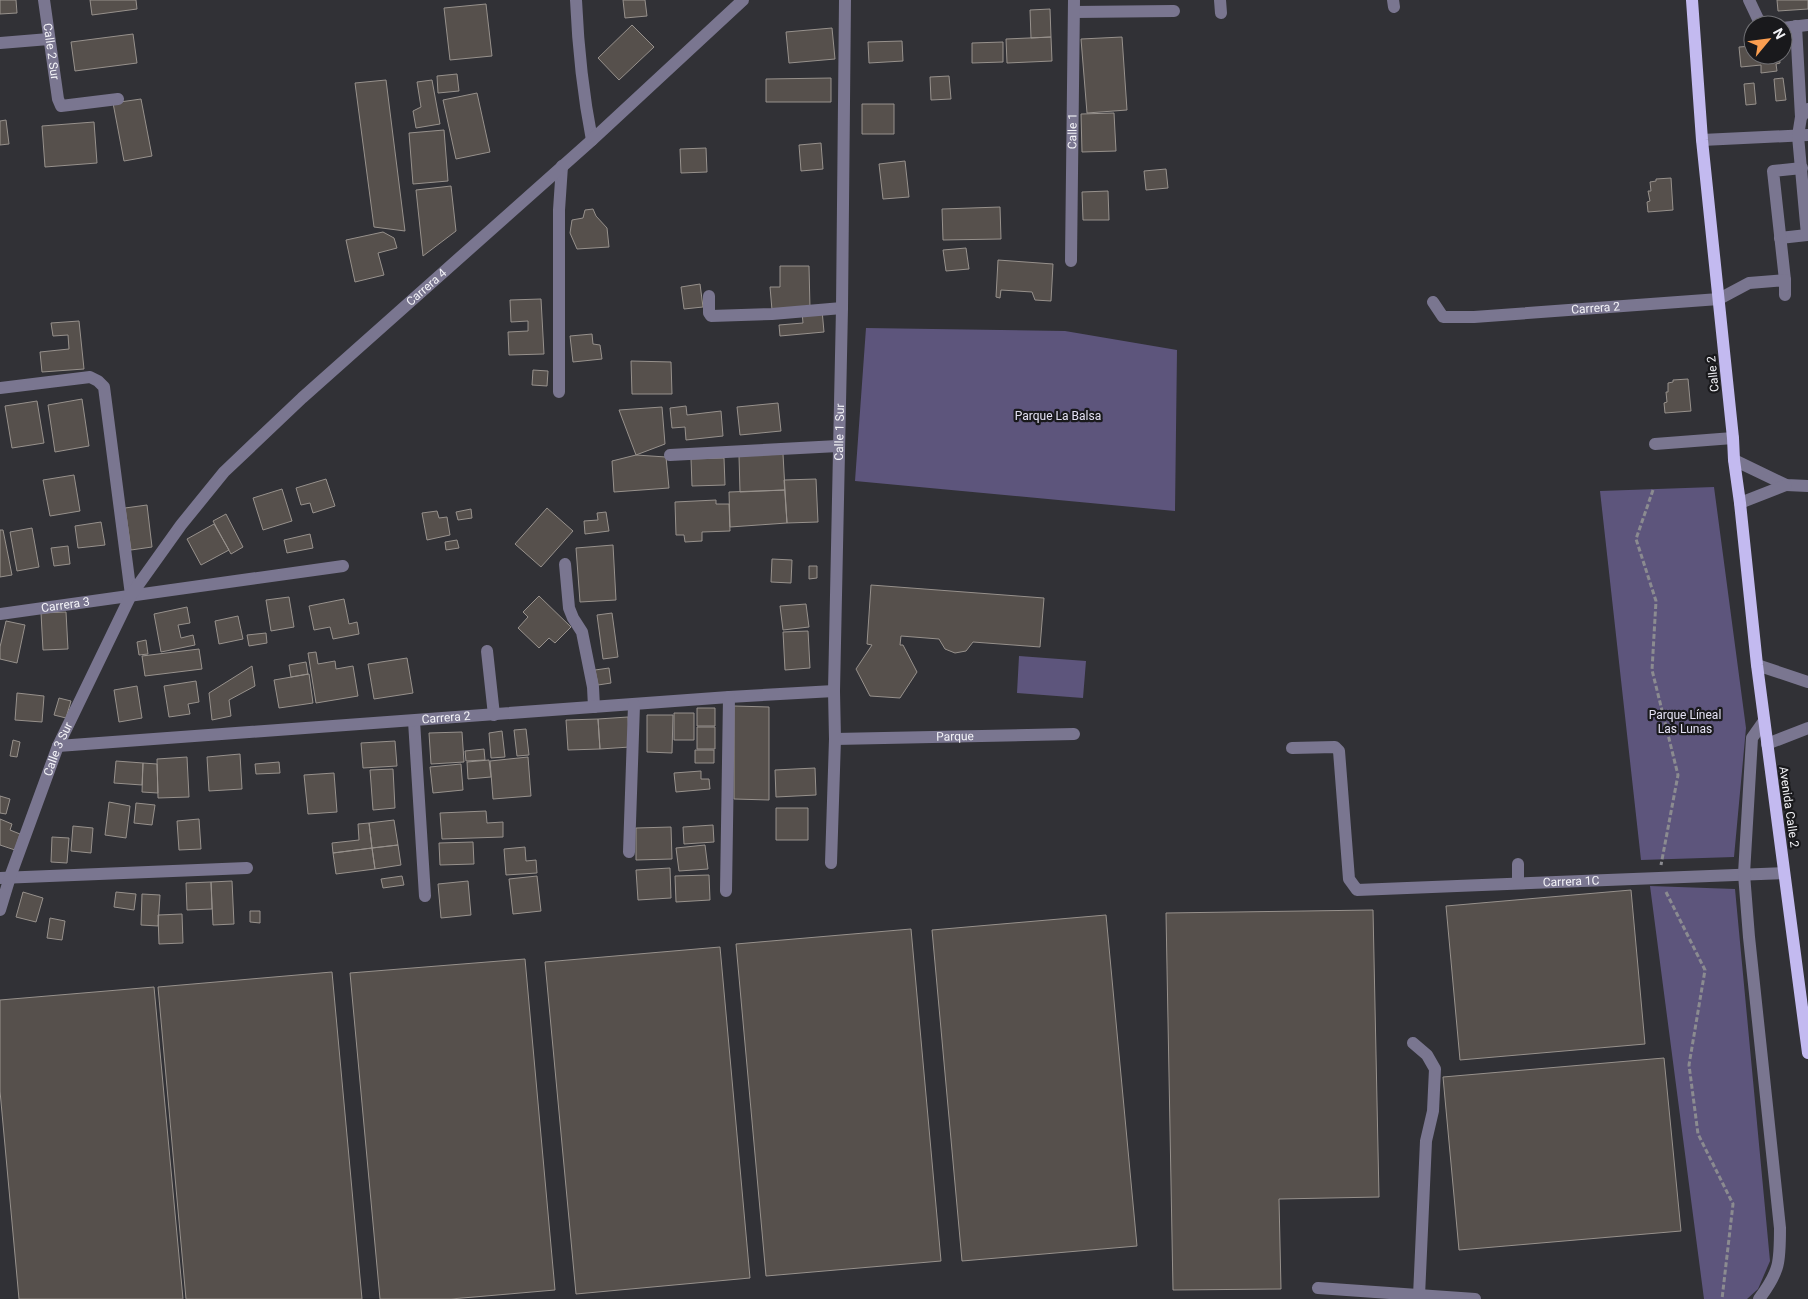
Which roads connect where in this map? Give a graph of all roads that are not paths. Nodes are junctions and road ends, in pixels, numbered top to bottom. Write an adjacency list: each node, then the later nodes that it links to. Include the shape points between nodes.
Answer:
1 (44, 0): 11 (street, Calle 2 Sur)
2 (576, 0): 16 (street)
3 (743, 0): 16 (street, Carrera 4)
4 (845, 0): 27 (street, Calle 1 Sur)
5 (1692, 0): 17 (main road, Calle 2)
6 (1749, 0): 9 (street)
7 (1074, 6): 8 (street); 21 (street, Calle 1)
8 (1174, 11)
9 (1756, 15)
10 (1796, 27): 14 (street)
11 (49, 40): 12 (street); 13 (street, Calle 2 Sur, via 61,106)
12 (0, 43)
13 (118, 99)
14 (1805, 113): 15 (street)
15 (1803, 136): 17 (street); 19 (street)
16 (592, 140): 18 (street, Carrera 4)
17 (1702, 140): 25 (main road, Calle 2)
18 (562, 166): 29 (street); 40 (street, Carrera 4, via 302,398 224,472)
19 (1802, 168): 20 (street, via 1807,235); 20 (street, via 1773,171)
20 (1780, 238): 22 (street)
21 (1071, 261)
22 (1785, 280): 23 (street); 25 (street, via 1749,283)
23 (1786, 295)
24 (709, 296): 27 (street, via 711,316)
25 (1719, 299): 26 (street, Carrera 2, via 1474,317 1443,317); 30 (main road, Calle 2)
26 (1433, 302)
27 (842, 308): 32 (street, Calle 1 Sur)
28 (0, 388): 40 (street, via 90,378 104,387)
29 (559, 392)
30 (1733, 438): 31 (street); 34 (main road, Calle 2)
31 (1655, 444)
32 (838, 446): 33 (street); 45 (street, Calle 1 Sur)
33 (670, 455)
34 (1734, 460): 35 (street); 37 (main road, Calle 2)
35 (1786, 485): 36 (street); 37 (street)
36 (1808, 486)
37 (1740, 503): 43 (main road, Calle 2)
38 (565, 564): 48 (street, via 569,608 582,632)
39 (343, 566): 40 (street, Carrera 3)
40 (131, 595): 41 (street, Carrera 3); 56 (street, Calle 3 Sur)
41 (0, 614)
42 (487, 651): 49 (street)
43 (1757, 665): 44 (street); 51 (main road, Calle 2)
44 (1808, 682)
45 (834, 691): 46 (street, Carrera 2); 54 (street, Calle 1 Sur)
46 (729, 697): 47 (street, Carrera 2); 66 (street)
47 (634, 705): 48 (street, Carrera 2); 58 (street)
48 (594, 707): 49 (street, Carrera 2)
49 (494, 715): 50 (street, Carrera 2)
50 (414, 721): 56 (street, Carrera 2); 67 (street)
51 (1764, 722): 55 (main road, Calle 2); 63 (street, via 1752,738)
52 (1808, 728): 55 (street)
53 (1074, 734): 54 (street, Parque)
54 (835, 739): 59 (street, Calle 1 Sur)
55 (1767, 744): 62 (main road, Avenida Calle 2)
56 (58, 746): 64 (street, Calle 3 Sur)
57 (1292, 748): 65 (street, Carrera 1C, via 1335,747 1339,751 1349,878 1357,890)
58 (630, 852)
59 (831, 863)
60 (1518, 864): 65 (street)
61 (247, 868): 64 (street)
62 (1784, 873): 63 (street, Carrera 1C); 70 (main road, Avenida Calle 2)
63 (1744, 874): 65 (street, Carrera 1C); 74 (street, via 1780,1228 1780,1260 1772,1282)
64 (5, 878): 68 (street, Calle 3 Sur)
65 (1518, 883)
66 (726, 891)
67 (425, 896)
68 (0, 910)
69 (1413, 1043): 72 (street, via 1428,1054 1435,1069 1433,1111 1426,1141)
70 (1808, 1053)
71 (1318, 1288): 72 (street)
72 (1418, 1296): 73 (street)
73 (1475, 1299)
74 (1759, 1299)

